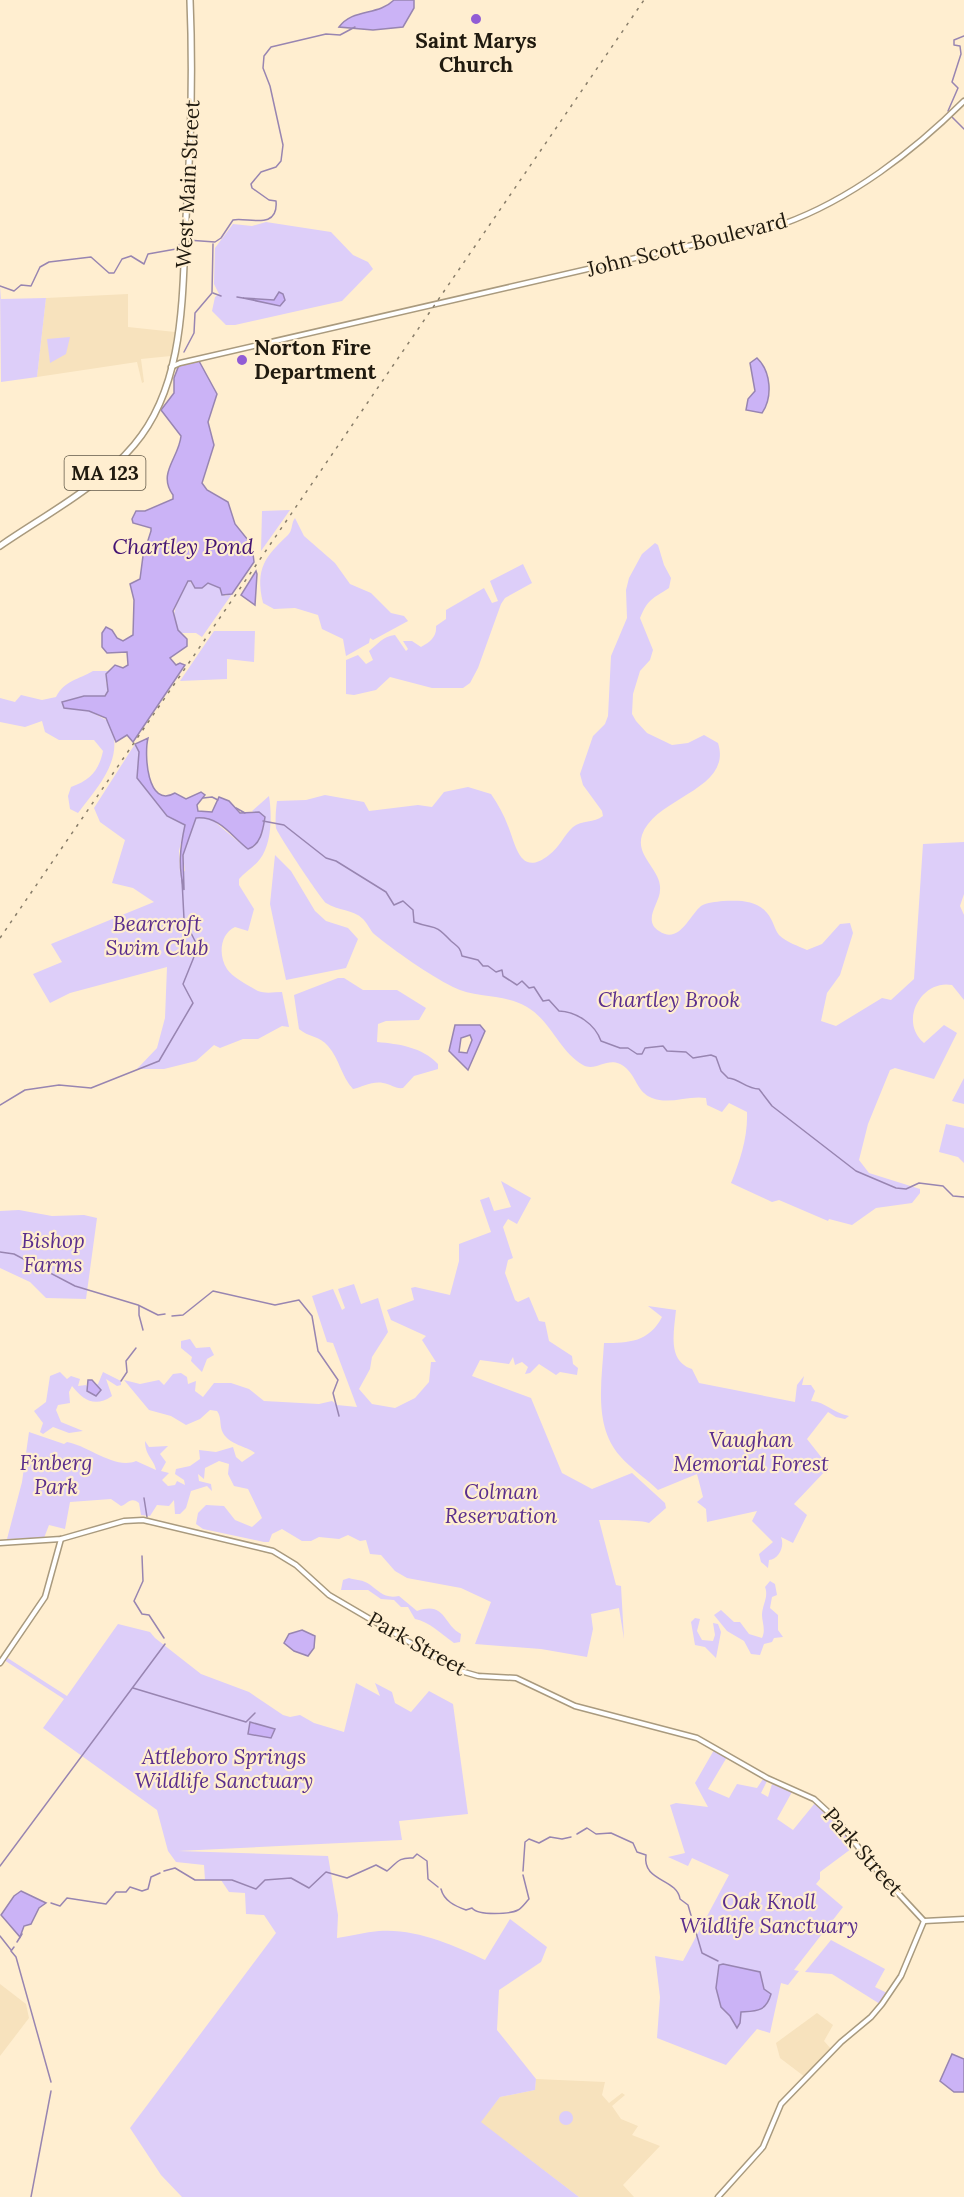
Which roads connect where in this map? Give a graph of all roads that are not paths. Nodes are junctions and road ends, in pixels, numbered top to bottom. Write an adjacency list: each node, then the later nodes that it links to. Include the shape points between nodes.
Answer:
1 (190, 0): 3 (highway, West Main Street / MA 123, via 192,109 182,306)
2 (964, 101): 3 (main road, John Scott Boulevard, via 888,165 788,222)
3 (171, 368): 4 (highway, MA 123, via 154,415 124,457)
4 (0, 546)
5 (60, 1539): 6 (main road, Park Street); 7 (main road, via 45,1597); 9 (main road, Park Street, via 124,1521 143,1520 261,1546 296,1565 329,1595 465,1673 516,1678 575,1706 697,1738 775,1782 820,1802 877,1872)
6 (0, 1543)
7 (0, 1663)
8 (964, 1919): 9 (main road)
9 (924, 1921): 10 (main road, via 904,1969 882,2004 782,2104 763,2147)
10 (718, 2197)

